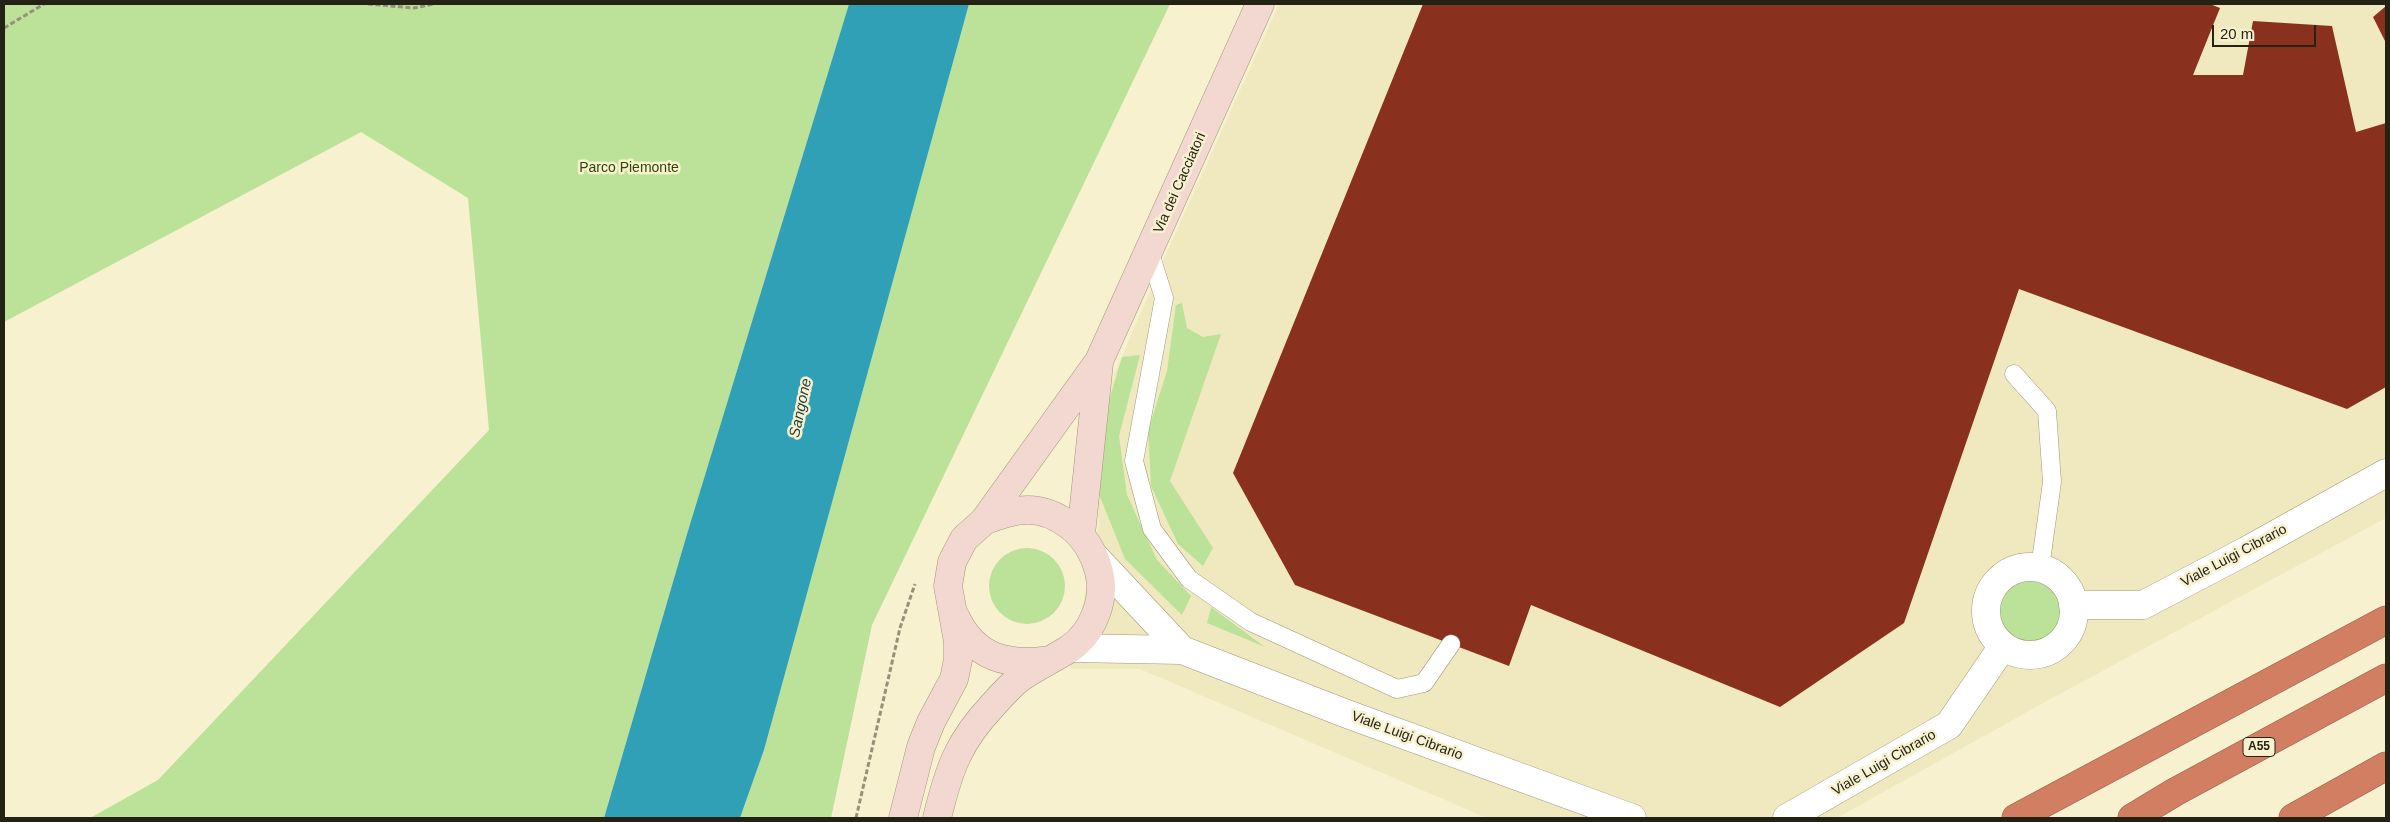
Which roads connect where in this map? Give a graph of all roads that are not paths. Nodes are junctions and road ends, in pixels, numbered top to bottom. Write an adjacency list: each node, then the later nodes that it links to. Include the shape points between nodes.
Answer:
1 (1260, 4): 2 (street, Via dei Cacciatori)
2 (1149, 250): 3 (street, Via dei Cacciatori); 12 (lane, via 1164,298 1134,461 1152,529 1184,572 1251,622 1397,689 1424,683)
3 (1099, 362): 6 (street, Via dei Cacciatori); 7 (street, Via dei Cacciatori)
4 (2014, 374): 8 (lane, via 2047,411 2052,482)
5 (2386, 474): 9 (street, Viale Luigi Cibrario, via 2143,605)
6 (984, 521): 7 (street, Via dei Cacciatori, via 1009,511 1035,510 1060,518); 10 (street, Via dei Cacciatori, via 964,539 952,562 948,586)
7 (1088, 545): 14 (street); 15 (street, Via dei Cacciatori, via 1102,582 1098,608 1087,631)
8 (2040, 568): 9 (street, via 2062,581 2070,592); 13 (street, via 2024,567 2010,571 1990,592 1986,606 1987,621)
9 (2073, 605): 13 (street, via 2070,626 2058,645 2031,655 2016,653)
10 (952, 610): 15 (street, Via dei Cacciatori, via 962,632 980,649 1001,660 1026,663); 18 (street, Via dei Cacciatori, via 958,642 954,678 921,748)
11 (2386, 620): 22 (highway)
12 (1451, 644)
13 (2003, 646): 21 (street, Viale Luigi Cibrario, via 1949,725)
14 (1182, 650): 15 (street); 20 (street, Viale Luigi Cibrario)
15 (1060, 654): 19 (street, Via dei Cacciatori, via 1019,680 969,734 950,769)
16 (2386, 678): 23 (highway, A55)
17 (2386, 766): 24 (highway)
18 (903, 818)
19 (937, 818)
20 (1632, 818)
21 (1787, 818)
22 (2016, 818)
23 (2132, 818)
24 (2293, 818)

